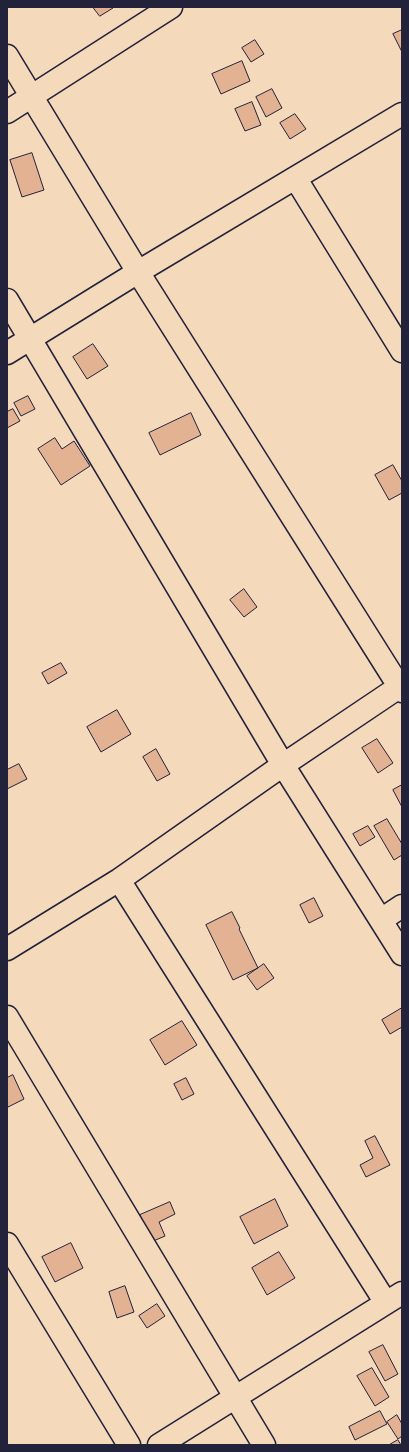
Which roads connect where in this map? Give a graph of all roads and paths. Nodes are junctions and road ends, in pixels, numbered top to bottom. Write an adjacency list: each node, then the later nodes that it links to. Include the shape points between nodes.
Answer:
1 (171, 7): 3 (street)
2 (7, 56): 3 (street)
3 (32, 96): 4 (street); 7 (street)
4 (7, 112)
5 (402, 114): 6 (street)
6 (296, 179): 7 (street); 10 (street)
7 (138, 272): 9 (street); 12 (street)
8 (7, 300): 9 (street)
9 (30, 339): 11 (street); 13 (street)
10 (402, 351)
11 (7, 353)
12 (401, 687): 13 (street)
13 (282, 765): 14 (street); 16 (street)
14 (118, 880): 17 (street); 21 (street)
15 (402, 906): 16 (street)
16 (381, 920): 18 (street)
17 (7, 949)
18 (402, 954)
19 (7, 1017): 22 (street)
20 (7, 1244): 23 (street)
21 (394, 1298): 22 (street)
22 (235, 1398): 24 (street); 25 (street)
23 (129, 1445)
24 (159, 1445)
25 (264, 1445)

